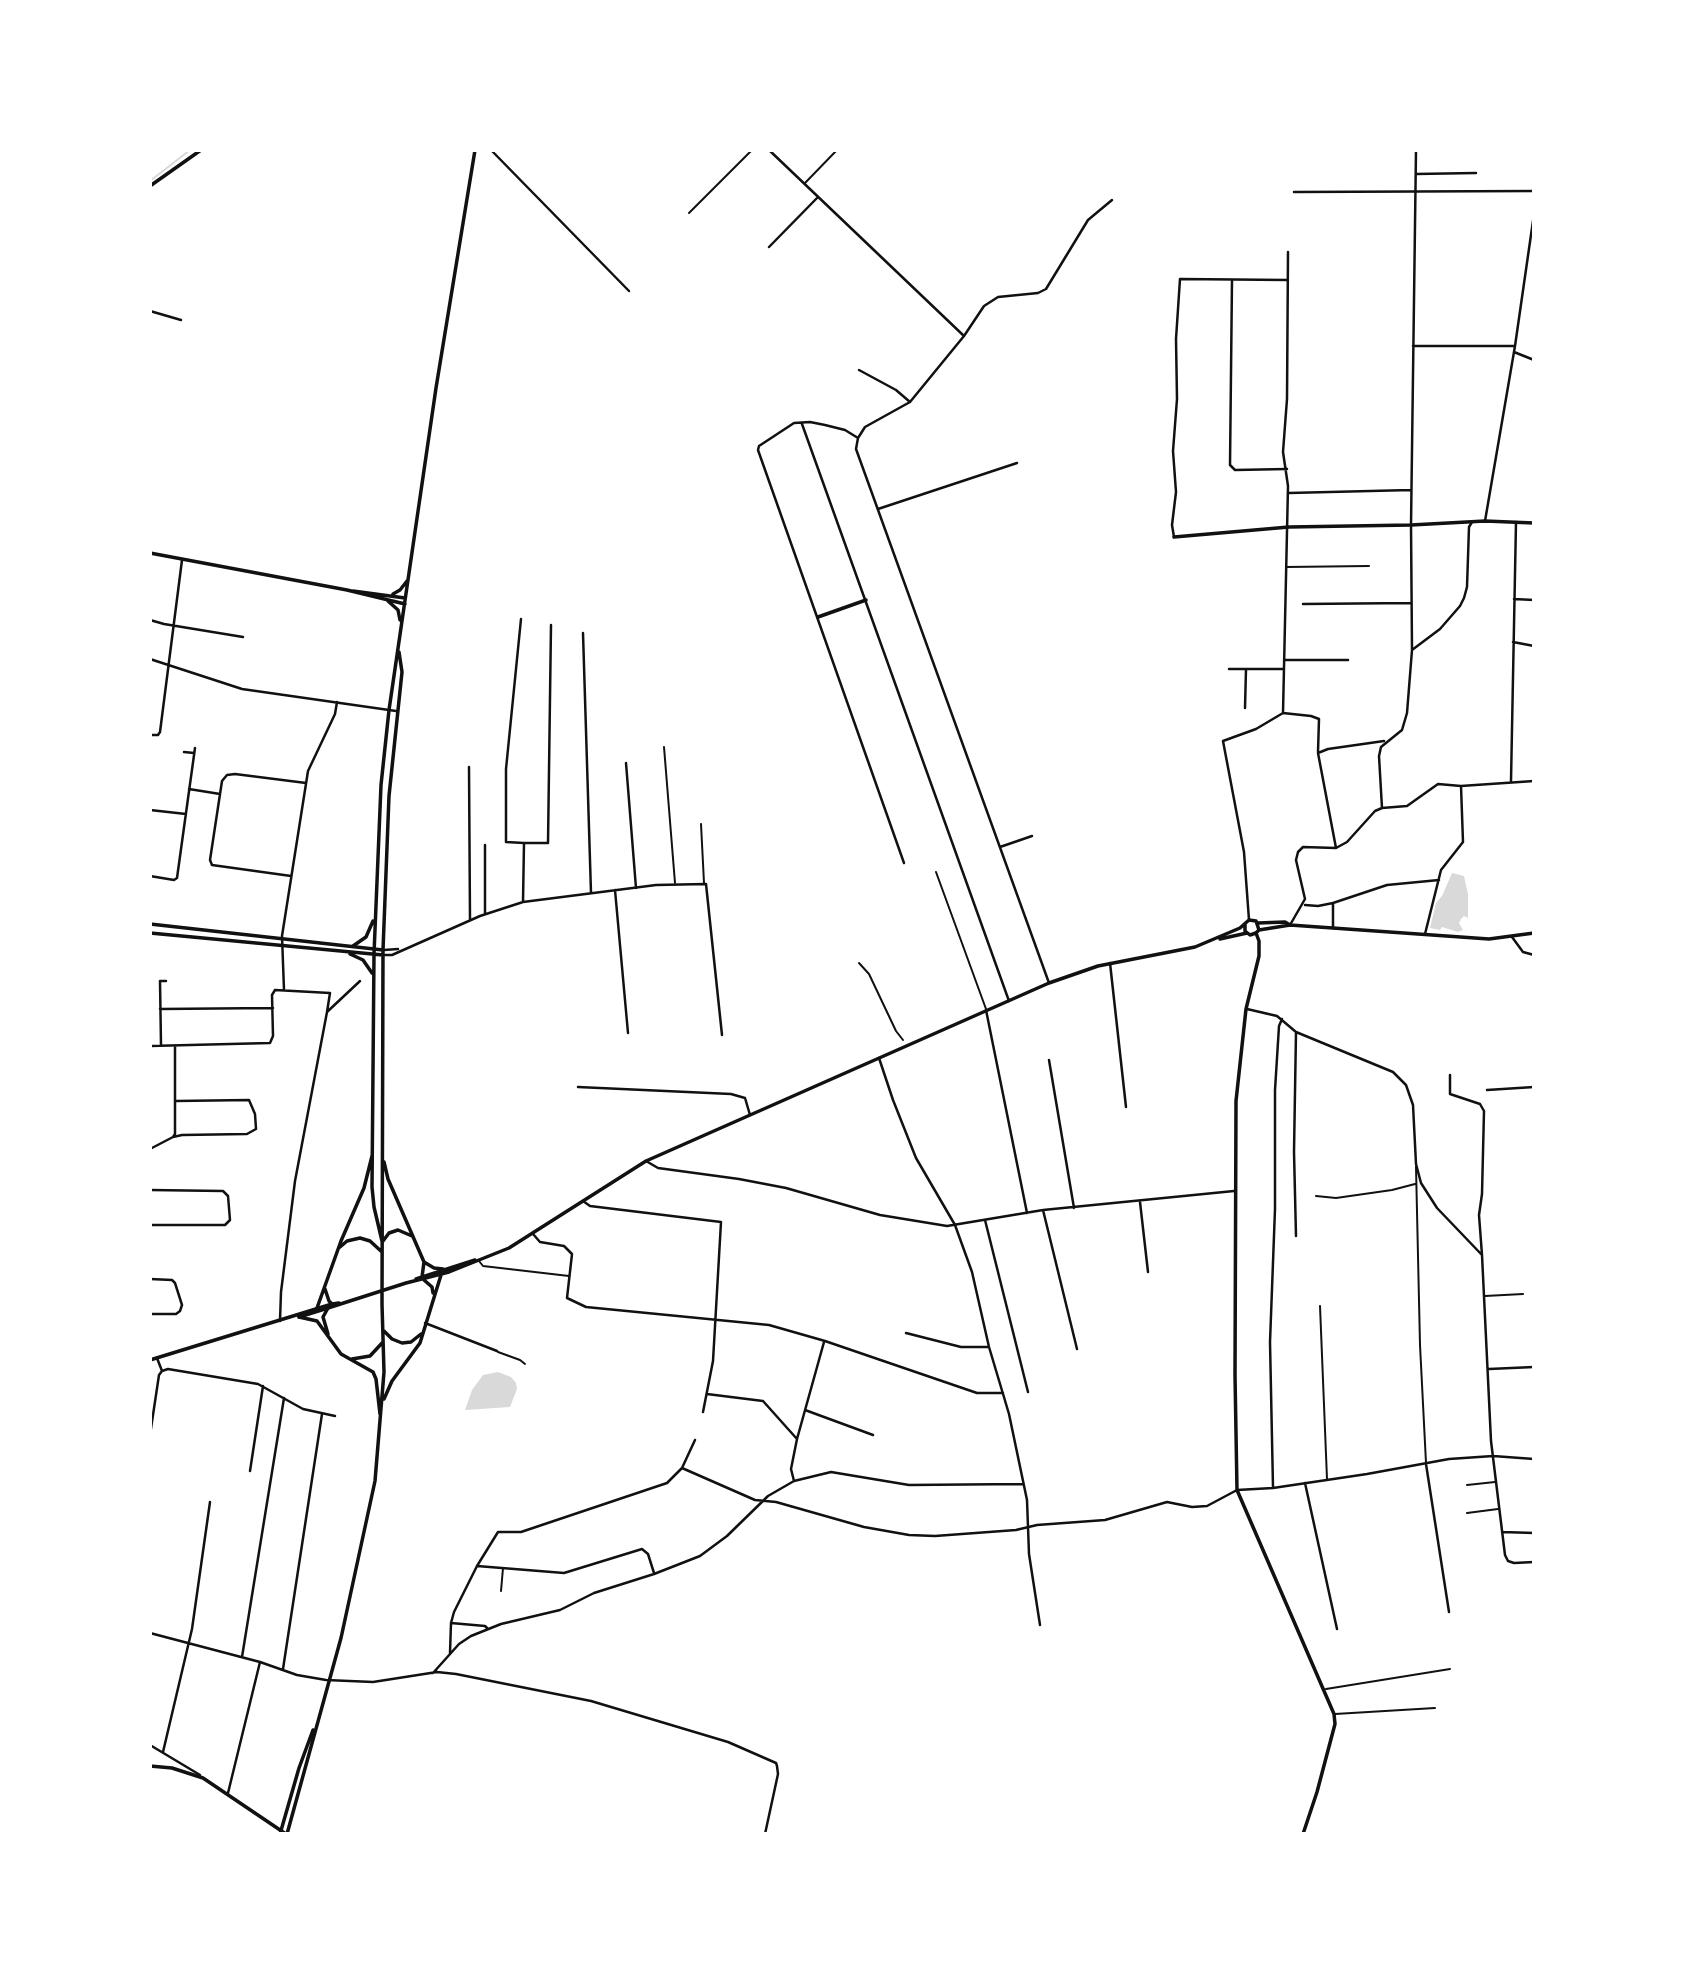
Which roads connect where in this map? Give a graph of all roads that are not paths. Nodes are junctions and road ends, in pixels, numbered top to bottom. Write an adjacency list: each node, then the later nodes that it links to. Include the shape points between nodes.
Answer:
1 (201, 150): 11 (main road)
2 (475, 150): 51 (main road)
3 (491, 150): 23 (street)
4 (752, 150): 17 (lane)
5 (769, 150): 10 (street)
6 (836, 150): 10 (lane)
7 (1416, 150): 9 (street)
8 (1476, 173): 9 (street)
9 (1416, 174): 12 (street)
10 (804, 184): 15 (street)
11 (150, 186)
12 (1416, 191): 13 (street); 14 (street); 27 (street)
13 (1534, 191)
14 (1294, 192)
15 (818, 197): 19 (street); 26 (street)
16 (1112, 200): 26 (street, via 1088,220 1045,289 998,297 984,306)
17 (689, 213)
18 (1534, 214): 28 (street)
19 (769, 247)
20 (1288, 252): 22 (street)
21 (1231, 280): 22 (street); 36 (street, via 1230,466 1235,470); 46 (street, via 1180,279)
22 (1287, 281): 36 (street, via 1283,445)
23 (629, 291)
24 (150, 311): 25 (street)
25 (181, 320)
26 (964, 336): 32 (street)
27 (1413, 346): 28 (street); 37 (street)
28 (1515, 346): 29 (street)
29 (1514, 352): 30 (street); 40 (street)
30 (1534, 360)
31 (859, 370): 32 (street)
32 (910, 402): 34 (street, via 865,428)
33 (802, 424): 34 (street, via 825,425); 54 (street); 59 (street, via 790,424 758,450)
34 (858, 438): 39 (street, via 856,449)
35 (1017, 463): 39 (street)
36 (1287, 469): 38 (street)
37 (1411, 490): 38 (street); 44 (street)
38 (1288, 493): 45 (street)
39 (878, 509): 105 (street)
40 (1485, 521): 41 (main road); 42 (main road)
41 (1472, 522): 44 (main road); 70 (street, via 1467,587 1460,607)
42 (1516, 522): 43 (main road); 53 (street)
43 (1534, 523)
44 (1411, 525): 45 (main road); 57 (street)
45 (1286, 527): 46 (main road); 50 (street)
46 (1174, 537)
47 (150, 553): 48 (main road)
48 (182, 560): 52 (main road); 62 (street)
49 (1369, 566): 50 (lane)
50 (1286, 567): 72 (street)
51 (410, 572): 52 (main road, via 402,589); 56 (main road)
52 (386, 597): 56 (main road); 63 (main road, via 398,610)
53 (1514, 599): 55 (street); 67 (street)
54 (866, 600): 59 (main road); 150 (street)
55 (1534, 600)
56 (405, 601): 63 (main road)
57 (1411, 603): 58 (street); 70 (street)
58 (1303, 604)
59 (818, 617): 107 (street)
60 (521, 619): 103 (street, via 506,769 506,842)
61 (150, 620): 62 (street)
62 (172, 625): 66 (street); 74 (street)
63 (401, 625): 69 (main road)
64 (551, 625): 103 (street, via 548,843)
65 (583, 633): 116 (street)
66 (243, 637)
67 (1512, 642): 68 (street); 92 (street)
68 (1534, 646)
69 (398, 648): 80 (main road); 81 (main road, via 402,672)
70 (1412, 650): 84 (street, via 1402,730)
71 (150, 659): 74 (street)
72 (1284, 660): 73 (street); 77 (street)
73 (1348, 660)
74 (167, 664): 78 (street, via 243,689); 83 (street, via 160,732)
75 (1229, 668): 76 (street)
76 (1246, 669): 77 (street); 79 (street)
77 (1284, 669): 82 (street)
78 (337, 702): 80 (street); 94 (street, via 309,765)
79 (1245, 708)
80 (389, 710): 81 (street); 121 (main road)
81 (398, 711): 141 (main road)
82 (1283, 713): 89 (street, via 1319,719); 123 (street, via 1223,741 1244,852)
83 (150, 734)
84 (1385, 741): 89 (street); 98 (street, via 1379,756)
85 (664, 747): 112 (lane)
86 (195, 748): 88 (street)
87 (184, 752): 88 (street)
88 (194, 753): 96 (street)
89 (1318, 753): 106 (street)
90 (626, 763): 114 (street)
91 (469, 767): 122 (street)
92 (1511, 781): 93 (street); 95 (street)
93 (1534, 781)
94 (306, 783): 97 (street, via 230,774 222,781); 110 (street)
95 (1461, 786): 98 (street, via 1438,784 1407,806); 111 (street, via 1463,842 1441,870)
96 (189, 789): 97 (street); 100 (street)
97 (220, 793): 110 (street, via 212,864)
98 (1382, 808): 106 (street)
99 (150, 810): 100 (street)
100 (186, 814): 109 (street, via 177,878)
101 (701, 824): 113 (lane)
102 (1032, 836): 105 (street)
103 (524, 843): 117 (street)
104 (485, 845): 120 (street)
105 (1000, 848): 148 (street)
106 (1336, 848): 119 (street, via 1303,847 1297,853 1306,893)
107 (904, 863)
108 (936, 872): 154 (lane)
109 (150, 876)
110 (292, 876): 135 (street)
111 (1439, 880): 118 (street, via 1387,885); 133 (street)
112 (676, 884): 113 (street); 114 (street)
113 (706, 885): 159 (street)
114 (636, 888): 115 (street)
115 (615, 890): 116 (street); 158 (street)
116 (591, 893): 117 (street)
117 (523, 902): 120 (street)
118 (1333, 904): 119 (street); 128 (street)
119 (1304, 905): 127 (street)
120 (485, 914): 122 (street)
121 (374, 917): 137 (main road, via 366,937); 139 (main road)
122 (470, 920): 141 (street, via 392,954)
123 (1249, 920): 124 (main road); 126 (main road)
124 (1258, 923): 127 (main road); 129 (main road)
125 (150, 924): 135 (main road)
126 (1245, 925): 131 (main road); 136 (main road)
127 (1290, 925): 128 (main road); 129 (main road)
128 (1333, 928): 133 (main road)
129 (1257, 931): 131 (main road); 153 (main road, via 1259,956)
130 (150, 933): 138 (main road)
131 (1247, 933): 136 (main road)
132 (1534, 933): 134 (main road)
133 (1425, 935): 134 (main road)
134 (1512, 937): 142 (street, via 1523,952)
135 (282, 939): 137 (main road); 138 (street)
136 (1218, 939): 144 (main road, via 1177,952)
137 (354, 946): 139 (main road)
138 (281, 947): 140 (main road); 149 (street)
139 (374, 951): 140 (main road); 141 (main road); 145 (main road)
140 (344, 952): 145 (main road, via 363,960)
141 (383, 953): 176 (main road)
142 (1534, 955)
143 (859, 963): 160 (lane)
144 (1110, 963): 148 (main road); 171 (street)
145 (373, 979): 175 (main road)
146 (166, 981): 152 (street, via 160,981)
147 (360, 981): 155 (street)
148 (1049, 983): 150 (main road)
149 (284, 990): 151 (street, via 274,992); 155 (street, via 331,993)
150 (1009, 1001): 154 (main road)
151 (273, 1008): 152 (street); 163 (street, via 270,1043)
152 (160, 1009): 162 (street)
153 (1246, 1009): 156 (street); 181 (main road, via 1237,1101)
154 (986, 1010): 164 (main road); 187 (street)
155 (327, 1012): 217 (street, via 295,1181)
156 (1282, 1019): 157 (street); 262 (street, via 1275,1090 1270,1342)
157 (1296, 1032): 178 (street, via 1402,1079 1413,1105); 192 (street)
158 (628, 1033)
159 (722, 1035)
160 (903, 1040)
161 (150, 1046): 162 (street)
162 (160, 1046): 163 (street)
163 (175, 1046): 170 (street)
164 (879, 1058): 172 (main road); 190 (street, via 916,1158)
165 (1049, 1060): 185 (street)
166 (1450, 1075): 197 (street, via 1450,1094 1480,1104 1484,1111 1479,1215)
167 (578, 1087): 172 (street, via 731,1094 745,1098)
168 (1534, 1087): 169 (street)
169 (1487, 1090)
170 (176, 1101): 173 (street); 173 (street, via 249,1100 256,1129 247,1134)
171 (1126, 1107)
172 (750, 1115): 177 (main road)
173 (173, 1138): 174 (street)
174 (151, 1149)
175 (374, 1150): 194 (main road, via 373,1201); 195 (main road)
176 (382, 1156): 193 (main road); 194 (main road)
177 (646, 1161): 183 (main road); 190 (street, via 658,1168 786,1188 880,1215)
178 (1416, 1164): 179 (lane); 197 (street, via 1430,1198)
179 (1416, 1183): 182 (lane, via 1336,1198); 253 (lane)
180 (150, 1190): 189 (street, via 223,1191 228,1196 230,1220 225,1224)
181 (1237, 1191): 184 (street); 263 (main road)
182 (1316, 1196)
183 (583, 1201): 191 (main road); 218 (street, via 590,1206 721,1222)
184 (1140, 1202): 185 (street); 201 (street)
185 (1074, 1208): 186 (street)
186 (1043, 1210): 187 (street); 227 (street)
187 (1027, 1213): 188 (street)
188 (985, 1220): 190 (street); 237 (street)
189 (150, 1225)
190 (955, 1225): 226 (street)
191 (533, 1234): 198 (main road); 203 (street, via 540,1242 568,1248 572,1254)
192 (1296, 1236)
193 (413, 1237): 194 (main road, via 398,1230); 199 (main road)
194 (382, 1243): 196 (main road)
195 (339, 1249): 196 (main road, via 360,1238); 206 (main road)
196 (382, 1252): 220 (main road)
197 (1482, 1255): 209 (street)
198 (481, 1259): 200 (main road); 202 (main road); 203 (lane, via 483,1266)
199 (424, 1262): 200 (main road); 204 (main road)
200 (445, 1269): 204 (main road)
201 (1148, 1272)
202 (441, 1275): 204 (main road); 208 (main road)
203 (570, 1276): 218 (street, via 567,1298 586,1307)
204 (422, 1278): 208 (main road, via 432,1287); 210 (main road)
205 (150, 1279): 215 (street, via 172,1280 182,1305 176,1314)
206 (325, 1287): 211 (main road); 213 (main road)
207 (1523, 1294): 209 (lane)
208 (433, 1295): 219 (main road)
209 (1484, 1296): 234 (street)
210 (347, 1301): 211 (main road); 214 (main road)
211 (332, 1304): 213 (main road)
212 (1320, 1306): 256 (lane)
213 (317, 1308): 217 (main road)
214 (328, 1308): 216 (main road); 223 (main road, via 323,1317)
215 (150, 1314)
216 (299, 1317): 217 (main road); 223 (main road, via 317,1321)
217 (281, 1320): 229 (main road)
218 (715, 1320): 225 (street, via 769,1325); 239 (street)
219 (425, 1323): 221 (main road); 228 (street)
220 (383, 1331): 221 (main road, via 402,1343); 224 (main road)
221 (423, 1332): 241 (main road)
222 (906, 1333): 226 (street, via 961,1347)
223 (328, 1334): 230 (main road)
224 (384, 1340): 230 (main road, via 370,1356); 241 (main road)
225 (825, 1341): 238 (street, via 976,1393); 242 (street)
226 (989, 1347): 238 (street)
227 (1077, 1349)
228 (497, 1352): 232 (lane)
229 (157, 1359): 231 (main road); 235 (street)
230 (350, 1359): 246 (main road, via 374,1374)
231 (150, 1360)
232 (525, 1364)
233 (1534, 1367): 234 (street)
234 (1489, 1369): 251 (street)
235 (162, 1371): 236 (street); 247 (street)
236 (263, 1386): 240 (street); 255 (street)
237 (1028, 1392)
238 (1003, 1393): 260 (street)
239 (707, 1394): 243 (street); 249 (street, via 763,1401)
240 (284, 1398): 244 (street); 284 (street)
241 (383, 1401): 246 (main road)
242 (805, 1410): 248 (street); 249 (street)
243 (703, 1412)
244 (322, 1414): 245 (street); 286 (street)
245 (335, 1416)
246 (381, 1420): 289 (main road, via 370,1507)
247 (150, 1435)
248 (873, 1435)
249 (797, 1439): 257 (street, via 791,1468)
250 (695, 1440): 254 (street)
251 (1493, 1457): 252 (street); 253 (street); 258 (street)
252 (1534, 1459)
253 (1426, 1464): 256 (street); 276 (street)
254 (682, 1468): 264 (street, via 755,1500); 272 (street, via 667,1483 521,1532 498,1532)
255 (250, 1471)
256 (1327, 1480): 259 (street)
257 (794, 1481): 260 (street, via 831,1472 909,1485); 264 (street)
258 (1496, 1482): 261 (lane); 266 (street)
259 (1305, 1483): 262 (street); 280 (street)
260 (1023, 1484): 268 (street)
261 (1467, 1485)
262 (1273, 1488): 263 (street)
263 (1237, 1490): 268 (street, via 1207,1506 1167,1502 1105,1520); 290 (main road)
264 (764, 1499): 268 (street, via 909,1535); 274 (street, via 707,1552)
265 (210, 1502): 282 (street)
266 (1499, 1508): 267 (lane); 269 (street)
267 (1467, 1513)
268 (1028, 1527): 278 (street)
269 (1502, 1532): 270 (street); 271 (street, via 1508,1561)
270 (1534, 1533)
271 (1534, 1562)
272 (477, 1566): 273 (street); 277 (street)
273 (503, 1568): 274 (street, via 564,1573 642,1549); 275 (lane)
274 (654, 1574): 279 (street, via 594,1593 560,1610)
275 (501, 1591)
276 (1449, 1612)
277 (451, 1623): 279 (street); 283 (street)
278 (1040, 1625)
279 (488, 1629): 283 (street)
280 (1337, 1629)
281 (150, 1633): 282 (street)
282 (188, 1642): 284 (street); 295 (street)
283 (450, 1653): 288 (street)
284 (242, 1657): 285 (street)
285 (260, 1662): 286 (street); 300 (street)
286 (283, 1669): 289 (street)
287 (1450, 1669): 290 (lane)
288 (433, 1673): 289 (street, via 385,1682); 303 (street, via 590,1701 728,1742 776,1763 778,1774)
289 (330, 1680): 293 (main road)
290 (1325, 1689): 292 (main road)
291 (1435, 1708): 292 (lane)
292 (1334, 1714): 304 (main road)
293 (316, 1725): 301 (main road); 302 (main road)
294 (150, 1745): 295 (street)
295 (163, 1752): 297 (street)
296 (150, 1766): 298 (main road)
297 (190, 1767): 298 (street); 299 (street)
298 (183, 1771): 299 (main road)
299 (203, 1778): 300 (main road)
300 (228, 1793): 301 (main road)
301 (281, 1832): 302 (main road)
302 (286, 1833)
303 (765, 1833)
304 (1303, 1833)

